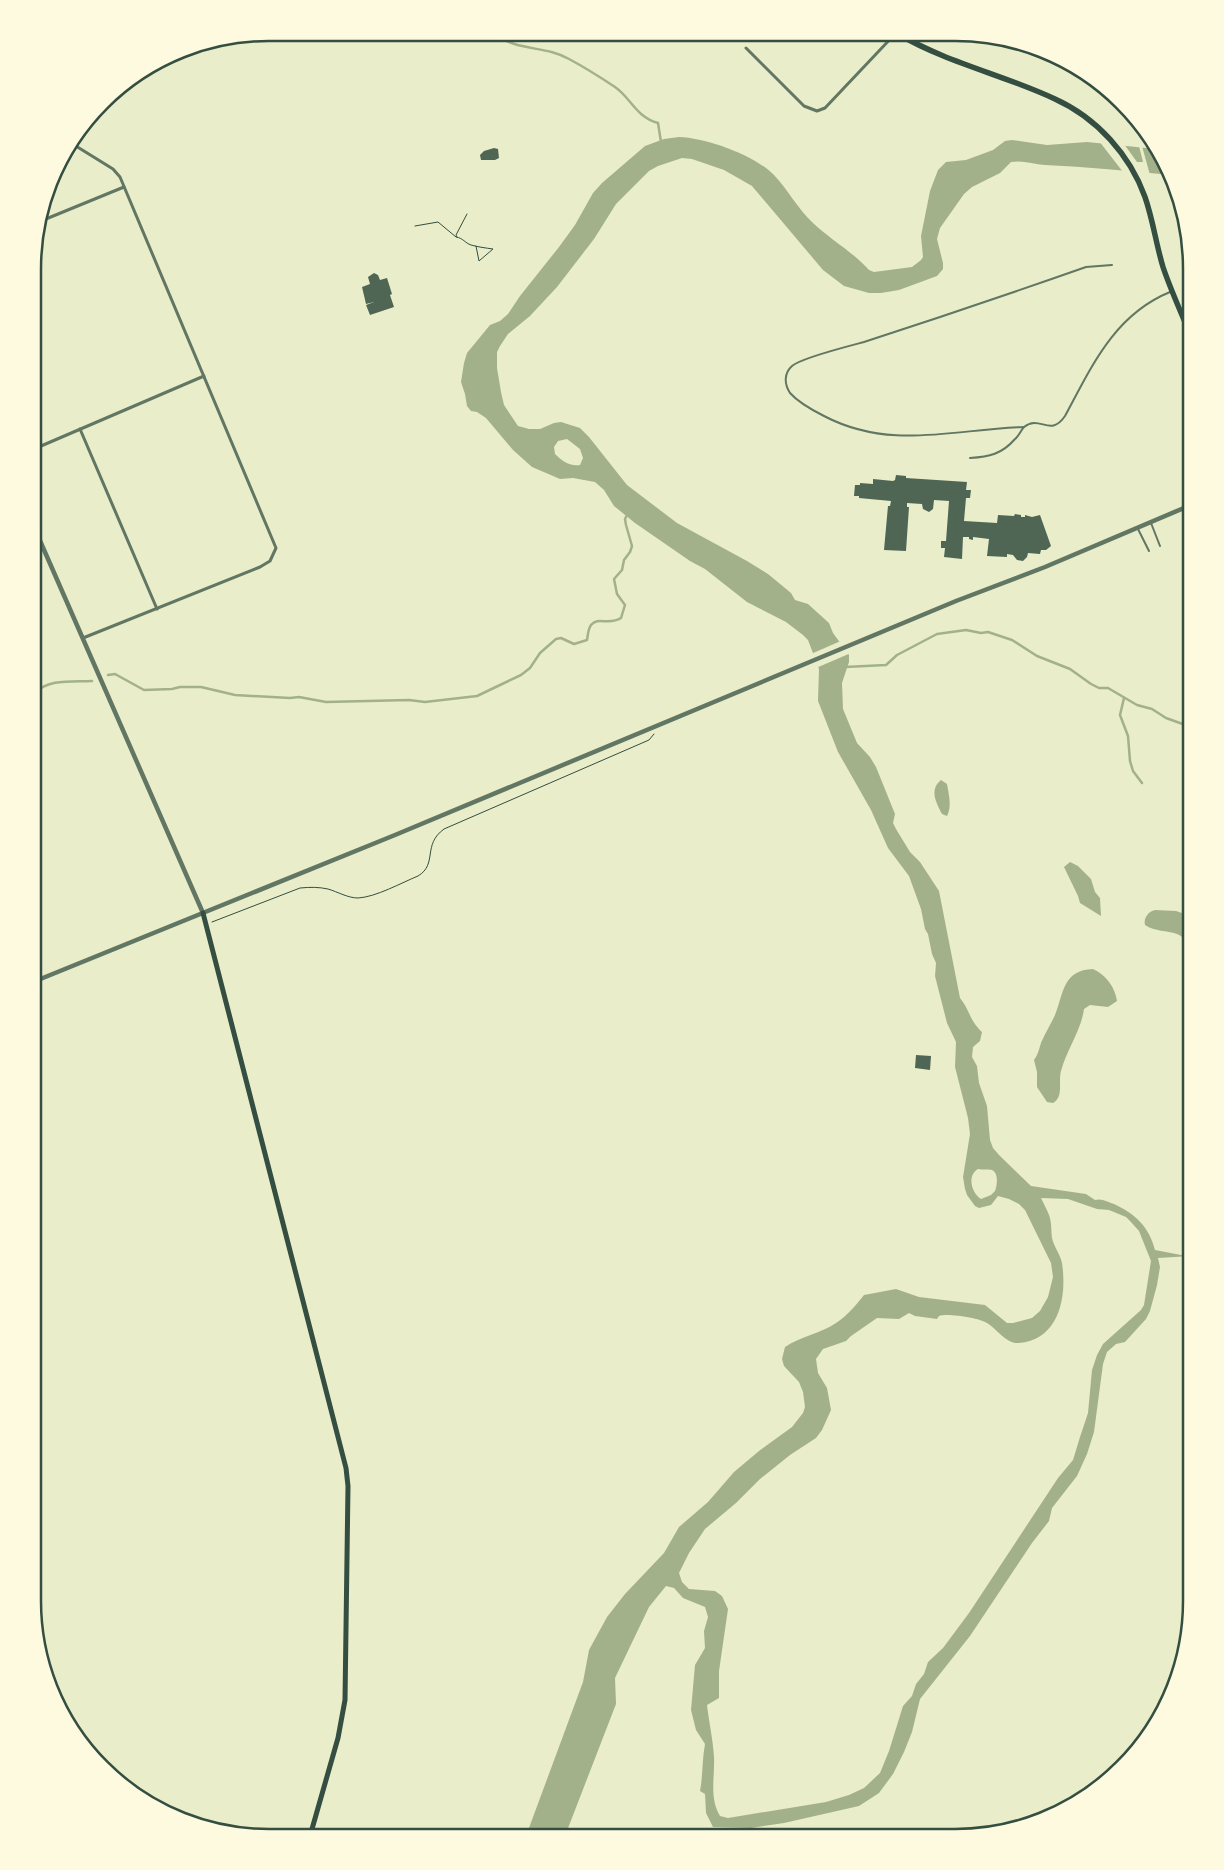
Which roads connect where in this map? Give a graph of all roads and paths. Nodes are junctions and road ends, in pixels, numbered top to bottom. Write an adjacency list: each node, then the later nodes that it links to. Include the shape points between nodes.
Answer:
1 (889, 41): 3 (street, via 825,108 817,112 804,106)
2 (910, 41): 12 (main road, via 944,58 1057,99 1093,123 1113,143 1136,176)
3 (746, 48)
4 (77, 147): 5 (street, via 113,169)
5 (124, 187): 7 (street); 14 (street)
6 (467, 214): 9 (path, via 456,235)
7 (47, 218)
8 (415, 226): 9 (path, via 438,222)
9 (458, 238): 10 (path)
10 (476, 246): 10 (path, via 484,248 493,249 479,261)
11 (1112, 265): 15 (lane, via 1086,268 795,363 787,372 786,384 797,400 845,426 872,434 925,436)
12 (1172, 291): 13 (main road); 15 (lane, via 1144,305 1112,335 1059,423 1049,427 1035,422)
13 (1183, 316)
14 (204, 376): 16 (street); 25 (street, via 276,552 260,567)
15 (1024, 427): 18 (lane, via 1015,440 997,454)
16 (80, 429): 17 (street); 25 (street)
17 (41, 446)
18 (970, 458)
19 (1183, 508): 20 (street)
20 (1150, 522): 21 (street); 23 (lane)
21 (1137, 527): 24 (lane); 28 (street)
22 (41, 543): 26 (street)
23 (1160, 546)
24 (1149, 551)
25 (157, 609): 26 (street)
26 (83, 638): 28 (street)
27 (656, 732): 29 (path, via 649,740 444,829 430,846 428,866 418,876 358,898 317,887 300,888)
28 (203, 913): 30 (street); 31 (main road, via 346,1468 345,1700 338,1738)
29 (213, 922)
30 (41, 979)
31 (312, 1829)

